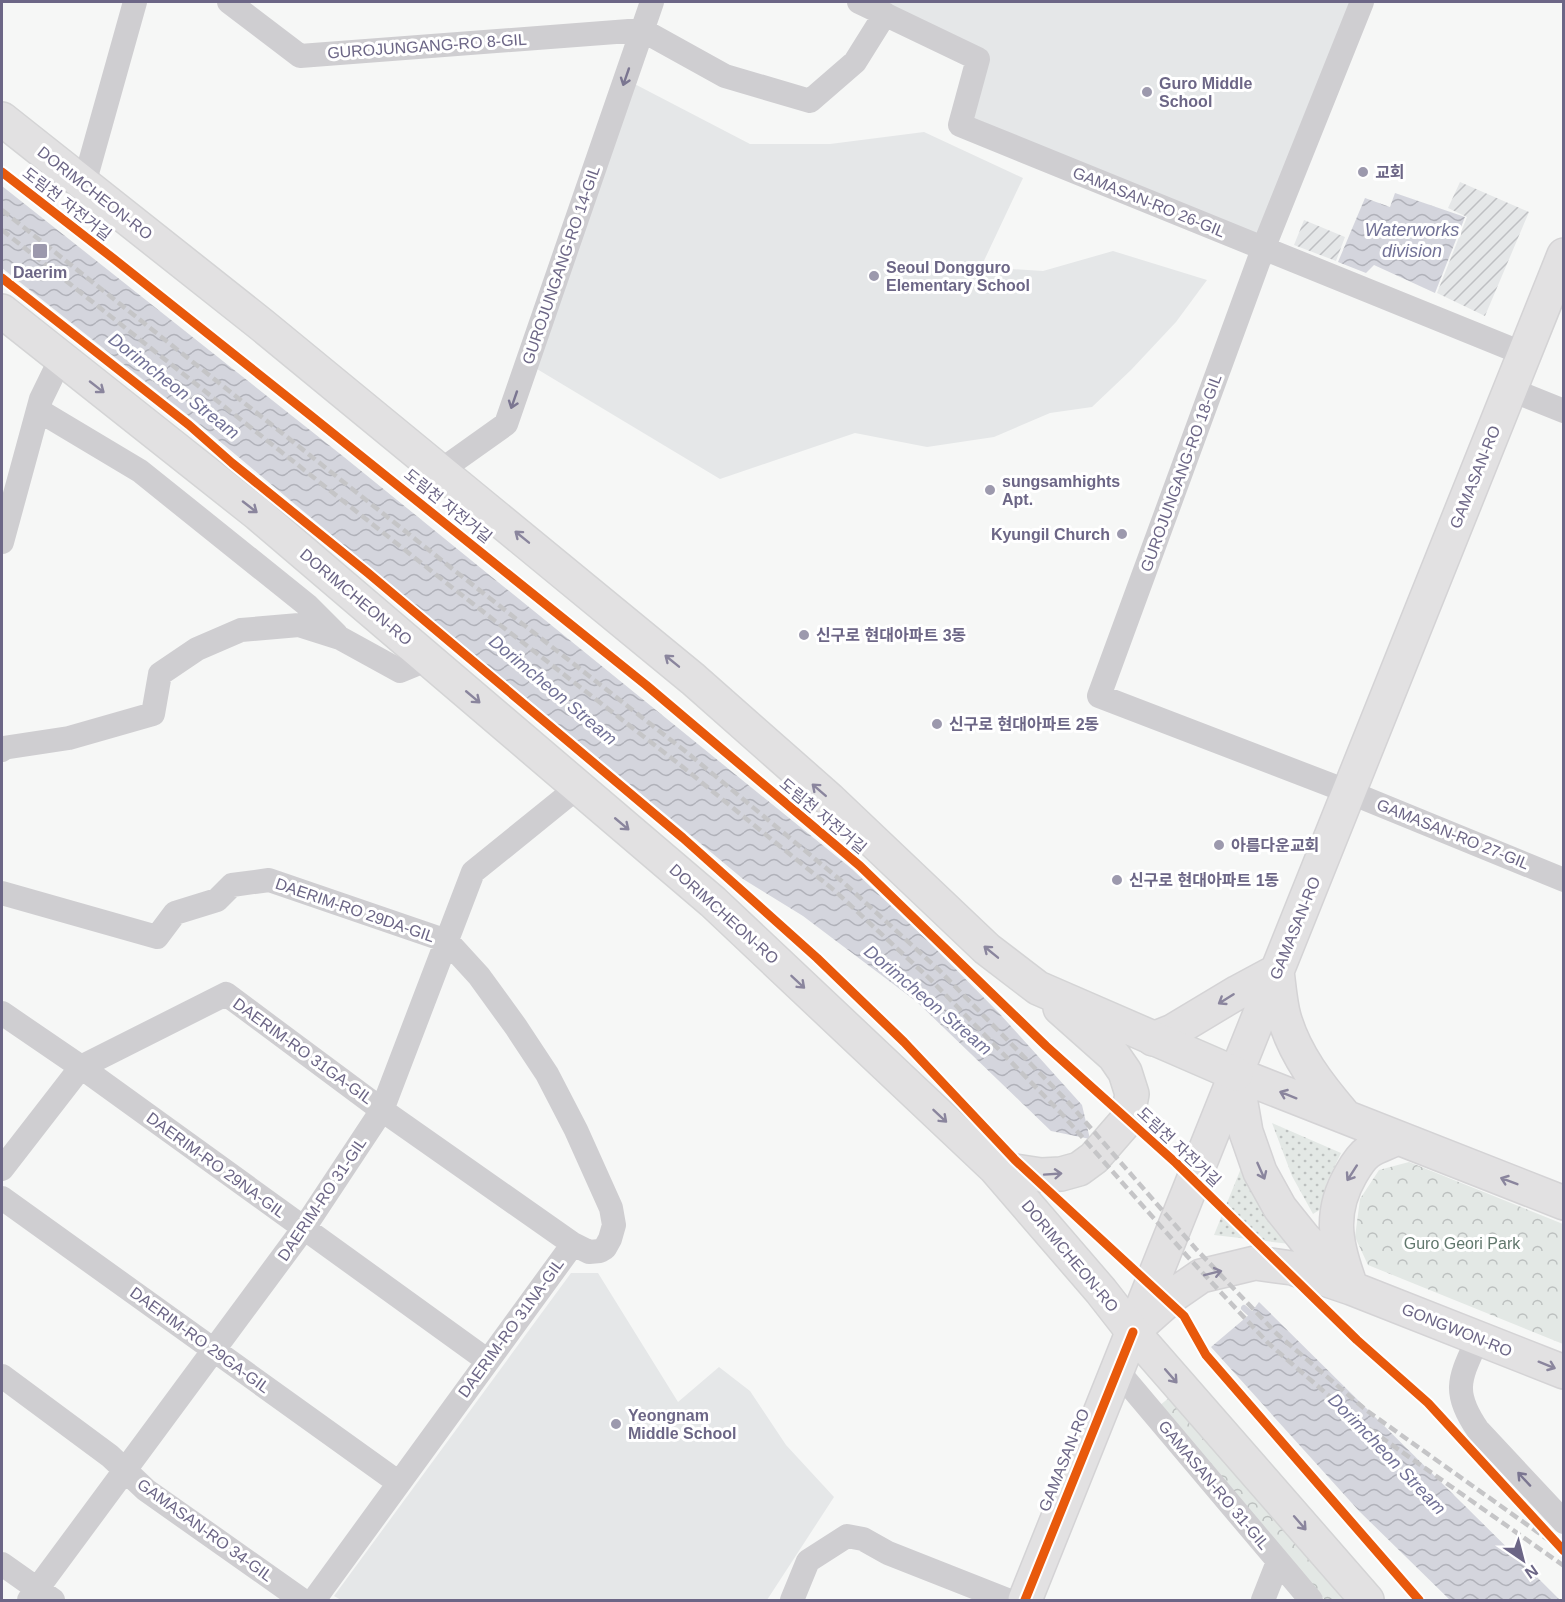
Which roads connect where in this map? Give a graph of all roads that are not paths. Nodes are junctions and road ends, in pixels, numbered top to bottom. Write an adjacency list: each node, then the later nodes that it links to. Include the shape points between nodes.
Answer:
1 (135, 2): 9 (street)
2 (229, 2): 7 (street, GUROJUNGANG-RO 8-GIL, via 300,56)
3 (652, 2): 7 (street, GUROJUNGANG-RO 14-GIL)
4 (859, 2): 6 (street, GAMASAN-RO 26-GIL)
5 (1362, 2): 10 (street, GUROJUNGANG-RO 18-GIL)
6 (885, 14): 7 (street, via 855,62 810,101 726,76); 10 (street, GAMASAN-RO 26-GIL, via 978,59 960,126)
7 (642, 30): 18 (street, GUROJUNGANG-RO 14-GIL, one-way to 18, via 506,424)
8 (2, 119): 9 (main road, DORIMCHEON-RO)
9 (84, 184): 18 (main road, DORIMCHEON-RO)
10 (1263, 249): 13 (street, GAMASAN-RO 26-GIL); 24 (street, GUROJUNGANG-RO 18-GIL, via 1099,696)
11 (1563, 255): 13 (main road, GAMASAN-RO)
12 (2, 311): 14 (main road, DORIMCHEON-RO)
13 (1524, 354): 15 (main road, GAMASAN-RO)
14 (61, 358): 16 (street); 21 (main road, DORIMCHEON-RO, one-way to 21, via 258,514)
15 (1509, 389): 17 (street); 24 (main road, GAMASAN-RO)
16 (38, 410): 19 (street); 20 (street, via 140,471 307,605)
17 (1563, 411)
18 (440, 471): 29 (main road, DORIMCHEON-RO, one-way to 18, via 987,949 829,799 693,679)
19 (2, 541)
20 (340, 638): 21 (street, via 400,671); 22 (street, via 299,625 241,630 196,649 160,674 153,714 69,738)
21 (429, 660): 23 (main road, DORIMCHEON-RO, one-way to 23)
22 (2, 750)
23 (577, 786): 27 (street, DAERIM-RO 31-GIL, via 473,872); 37 (main road, DORIMCHEON-RO, one-way to 37, via 713,902)
24 (1349, 792): 25 (street, GAMASAN-RO 27-GIL); 28 (main road, GAMASAN-RO)
25 (1561, 872)
26 (2, 893): 27 (street, DAERIM-RO 29DA-GIL, via 157,937 175,913 217,900 232,885 269,880)
27 (447, 941): 34 (street, DAERIM-RO 31-GIL); 42 (street, via 479,976 547,1074 611,1209 614,1225 605,1248 589,1252)
28 (1278, 971): 31 (main road, one-way to 31); 33 (main road, GAMASAN-RO); 35 (main road, via 1284,1018 1301,1057)
29 (1038, 988): 31 (main road, DORIMCHEON-RO); 37 (main road, one-way to 29, via 1041,1175 1079,1169 1094,1158 1127,1119 1132,1094 1125,1072 1114,1056)
30 (2, 1013): 32 (street, DAERIM-RO 29NA-GIL)
31 (1153, 1039): 33 (main road, DORIMCHEON-RO)
32 (81, 1067): 34 (street, DAERIM-RO 31GA-GIL, via 226,994); 38 (street, DAERIM-RO 31GA-GIL); 41 (street, DAERIM-RO 29NA-GIL)
33 (1236, 1074): 35 (main road, one-way to 33); 43 (main road, one-way to 43, via 1246,1132 1260,1172 1280,1208); 44 (main road, GAMASAN-RO)
34 (382, 1110): 41 (street, DAERIM-RO 31-GIL); 42 (street, DAERIM-RO 31NA-GIL)
35 (1347, 1118): 36 (main road)
36 (1397, 1138): 40 (main road, one-way to 36); 43 (main road, one-way to 43, via 1368,1152 1342,1189 1336,1233)
37 (995, 1168): 44 (main road, DORIMCHEON-RO)
38 (2, 1169)
39 (2, 1198): 46 (street, DAERIM-RO 29GA-GIL)
40 (1563, 1203)
41 (304, 1228): 46 (street, DAERIM-RO 31-GIL); 47 (street, DAERIM-RO 29NA-GIL)
42 (573, 1244): 47 (street, DAERIM-RO 31NA-GIL)
43 (1351, 1288): 44 (main road, GONGWON-RO, one-way to 43, via 1201,1276 1255,1263 1292,1268); 45 (main road, GONGWON-RO)
44 (1133, 1332): 48 (main road, GAMASAN-RO); 64 (main road, DORIMCHEON-RO, one-way to 64)
45 (1478, 1338): 49 (main road, GONGWON-RO, one-way to 49); 53 (street, one-way to 45, via 1468,1416 1460,1394 1463,1370)
46 (214, 1350): 51 (street, DAERIM-RO 31-GIL); 52 (street, DAERIM-RO 29GA-GIL)
47 (488, 1361): 52 (street, DAERIM-RO 31NA-GIL)
48 (1117, 1370): 54 (street, GAMASAN-RO 31-GIL); 61 (main road, GAMASAN-RO)
49 (1563, 1372)
50 (2, 1376): 51 (street, GAMASAN-RO 34-GIL)
51 (117, 1464): 56 (street, DAERIM-RO 31-GIL); 57 (street, GAMASAN-RO 34-GIL, via 146,1490)
52 (399, 1483): 58 (street, DAERIM-RO 31NA-GIL)
53 (1563, 1522)
54 (1278, 1562): 62 (street); 63 (street, GAMASAN-RO 31-GIL)
55 (2, 1564): 56 (street)
56 (40, 1597)
57 (303, 1600)
58 (314, 1600)
59 (792, 1600): 60 (street, via 808,1561 847,1536 863,1539 888,1553)
60 (1007, 1600)
61 (1025, 1600)
62 (1263, 1600)
63 (1311, 1600)
64 (1367, 1600)

